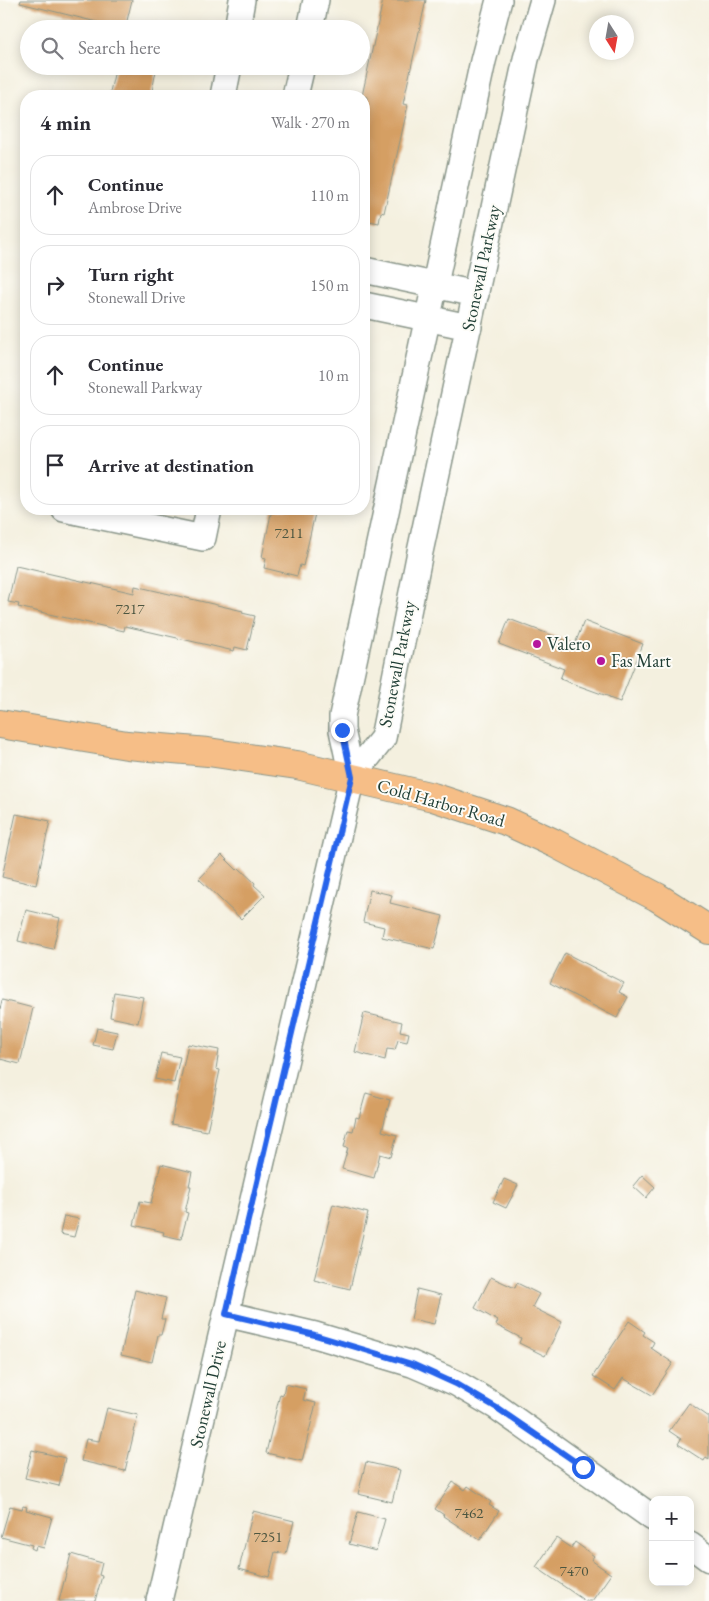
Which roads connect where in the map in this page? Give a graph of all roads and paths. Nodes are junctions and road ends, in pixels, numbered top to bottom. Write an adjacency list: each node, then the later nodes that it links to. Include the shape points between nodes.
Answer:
1 (242, 0): 5 (street)
2 (316, 0): 6 (street)
3 (499, 0): 12 (street)
4 (543, 0): 13 (street, Stonewall Parkway, via 526,59)
5 (239, 20)
6 (312, 20)
7 (227, 75): 9 (street)
8 (300, 75): 10 (street)
9 (224, 90)
10 (296, 90)
11 (370, 271): 12 (street)
12 (435, 285): 13 (street); 15 (street)
13 (476, 294): 16 (street, Stonewall Parkway)
14 (370, 306): 15 (street)
15 (428, 317): 16 (street); 20 (street, via 342,716)
16 (469, 327): 20 (street, Stonewall Parkway, via 383,738)
17 (93, 515): 18 (street, via 203,538)
18 (207, 515)
19 (0, 724): 20 (main road, Cold Harbor Road, via 127,744 279,762)
20 (352, 777): 21 (main road, Cold Harbor Road, via 433,797 506,821 657,897); 22 (street, Stonewall Drive)
21 (709, 930)
22 (226, 1314): 23 (street, via 324,1337 412,1364 456,1384 497,1408); 26 (street, Stonewall Drive)
23 (649, 1515)
24 (694, 1548): 25 (street)
25 (709, 1559)
26 (159, 1601)

